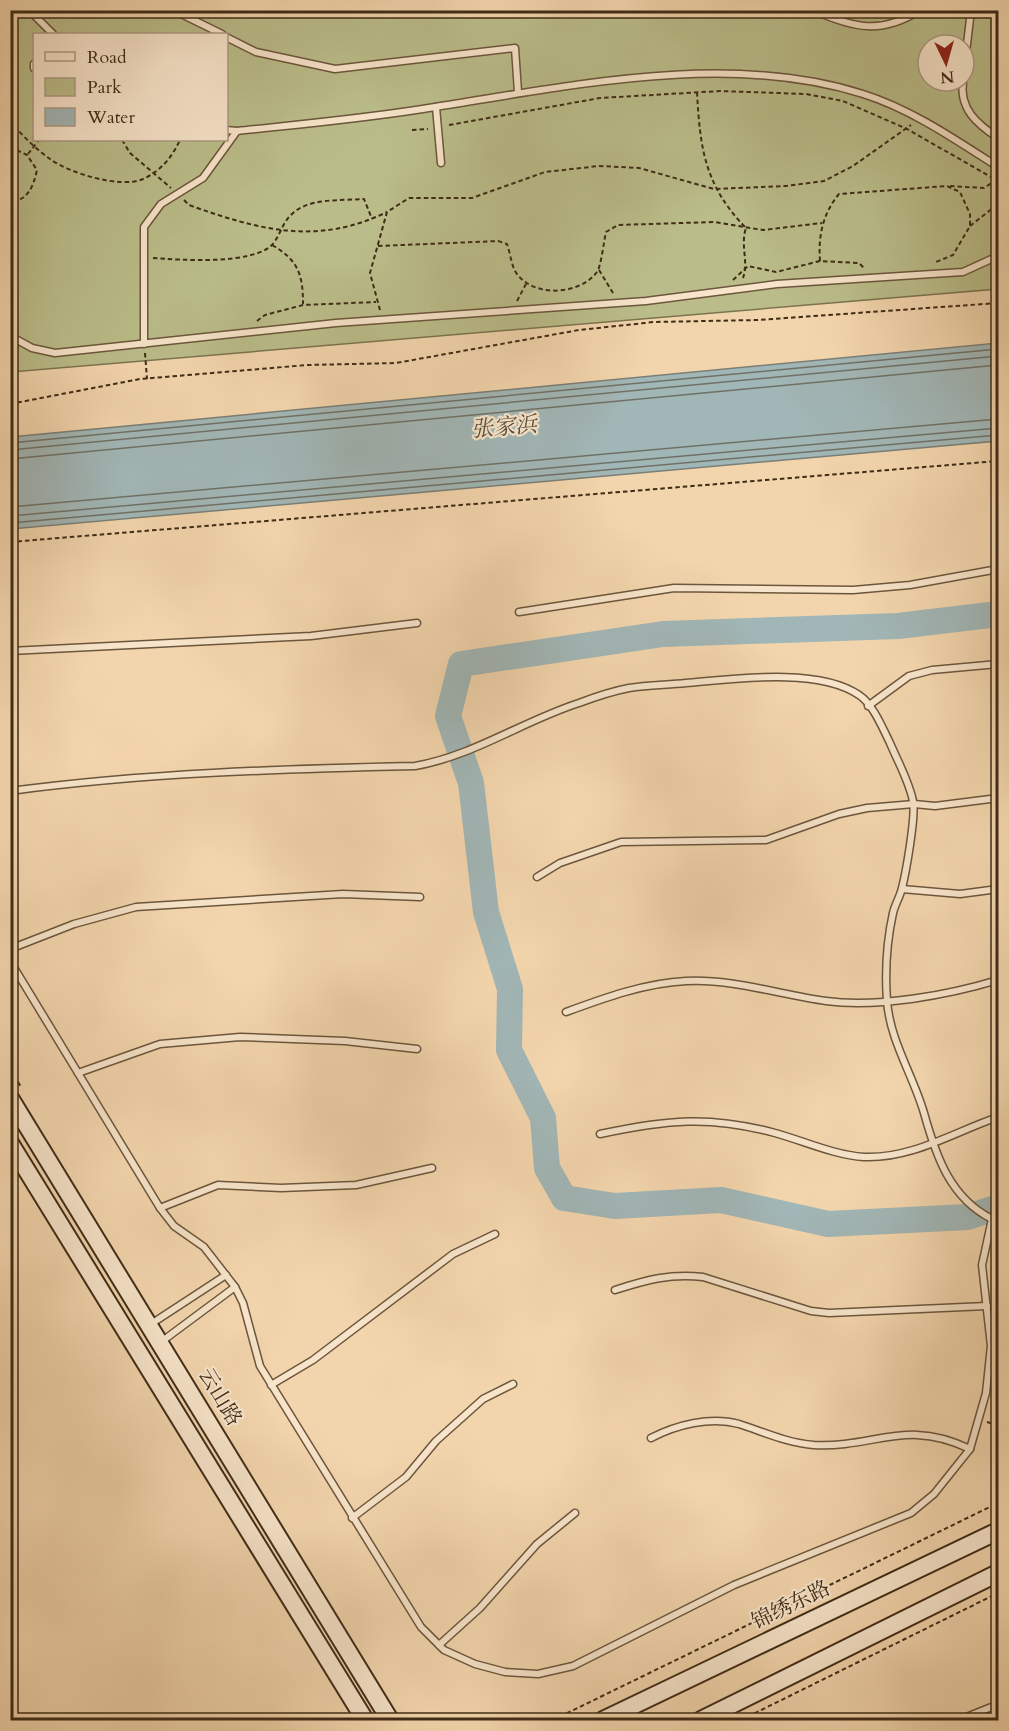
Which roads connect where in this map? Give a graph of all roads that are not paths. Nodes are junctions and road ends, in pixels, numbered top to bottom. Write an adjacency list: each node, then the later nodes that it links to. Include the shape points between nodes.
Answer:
1 (29, 10): 6 (lane)
2 (173, 10): 7 (lane)
3 (813, 10): 4 (lane, via 858,26 886,26 900,23)
4 (920, 10)
5 (971, 10): 8 (lane)
6 (52, 33)
7 (220, 33)
8 (968, 33)
9 (228, 38): 10 (lane, via 256,51 335,69 515,48)
10 (518, 92): 12 (lane); 17 (lane, via 652,76 731,74 805,80 854,92 918,119)
11 (961, 93): 15 (lane, via 968,113)
12 (436, 107): 14 (lane); 16 (lane)
13 (228, 130): 14 (lane)
14 (237, 132): 20 (lane, via 203,178 161,204 144,227)
15 (999, 138)
16 (441, 162)
17 (999, 167)
18 (999, 256): 20 (lane, via 963,272 385,319)
19 (10, 336): 20 (lane, via 32,348 55,353)
20 (144, 344)
21 (999, 569): 22 (lane, via 910,585 853,590 674,588)
22 (519, 612)
23 (417, 623): 24 (lane, via 311,636)
24 (10, 651)
25 (999, 664): 26 (lane, via 909,676)
26 (868, 706): 27 (lane, via 860,696 828,683 789,677 629,688 557,711 434,763 209,772 82,781); 29 (lane, via 887,737)
27 (10, 791)
28 (999, 798): 29 (lane, via 935,806)
29 (914, 804): 30 (lane, via 839,814 766,840 621,842 560,863); 31 (lane)
30 (537, 877)
31 (902, 889): 32 (lane, via 960,894); 37 (lane, via 893,912 888,949)
32 (999, 889)
33 (420, 897): 34 (lane, via 343,894 136,907 74,924)
34 (10, 949)
35 (10, 961): 40 (lane)
36 (999, 980): 37 (lane, via 963,990)
37 (887, 1000): 38 (lane, via 828,1001 686,981 655,985); 45 (lane, via 892,1032 915,1083)
38 (566, 1012)
39 (417, 1049): 40 (lane, via 345,1041 240,1037 160,1044)
40 (78, 1073): 47 (lane)
41 (10, 1098): 54 (main road, 云山路)
42 (999, 1117): 45 (lane)
43 (600, 1134): 45 (lane, via 648,1123 705,1120 746,1126 864,1157 911,1151)
44 (10, 1143): 66 (main road)
45 (933, 1143): 48 (lane, via 950,1181 974,1208)
46 (432, 1168): 47 (lane, via 356,1185 218,1185)
47 (160, 1208): 50 (lane, via 174,1226 204,1247)
48 (992, 1217): 53 (lane, via 982,1265)
49 (495, 1234): 57 (lane, via 453,1254 313,1360)
50 (226, 1275): 51 (lane); 54 (lane)
51 (235, 1287): 55 (lane); 57 (lane, via 260,1366)
52 (615, 1290): 53 (lane, via 664,1275 685,1275 820,1312)
53 (987, 1306): 59 (lane, via 991,1346 986,1393)
54 (150, 1325): 55 (main road, 云山路)
55 (160, 1342): 67 (main road, 云山路)
56 (513, 1384): 61 (lane, via 483,1399 436,1441 406,1477)
57 (271, 1385): 61 (lane)
58 (651, 1438): 59 (lane, via 676,1425 718,1422 812,1445 923,1434 952,1440)
59 (970, 1449): 64 (lane, via 940,1487 911,1513 734,1585 573,1666 538,1674 505,1672 475,1664)
60 (575, 1513): 64 (lane, via 537,1544 480,1608)
61 (352, 1518): 64 (lane, via 421,1627)
62 (999, 1531): 68 (main road, 锦绣东路)
63 (999, 1573): 69 (main road)
64 (439, 1645)
65 (997, 1706): 70 (lane)
66 (365, 1720)
67 (390, 1720)
68 (603, 1720)
69 (701, 1720)
70 (959, 1720)

